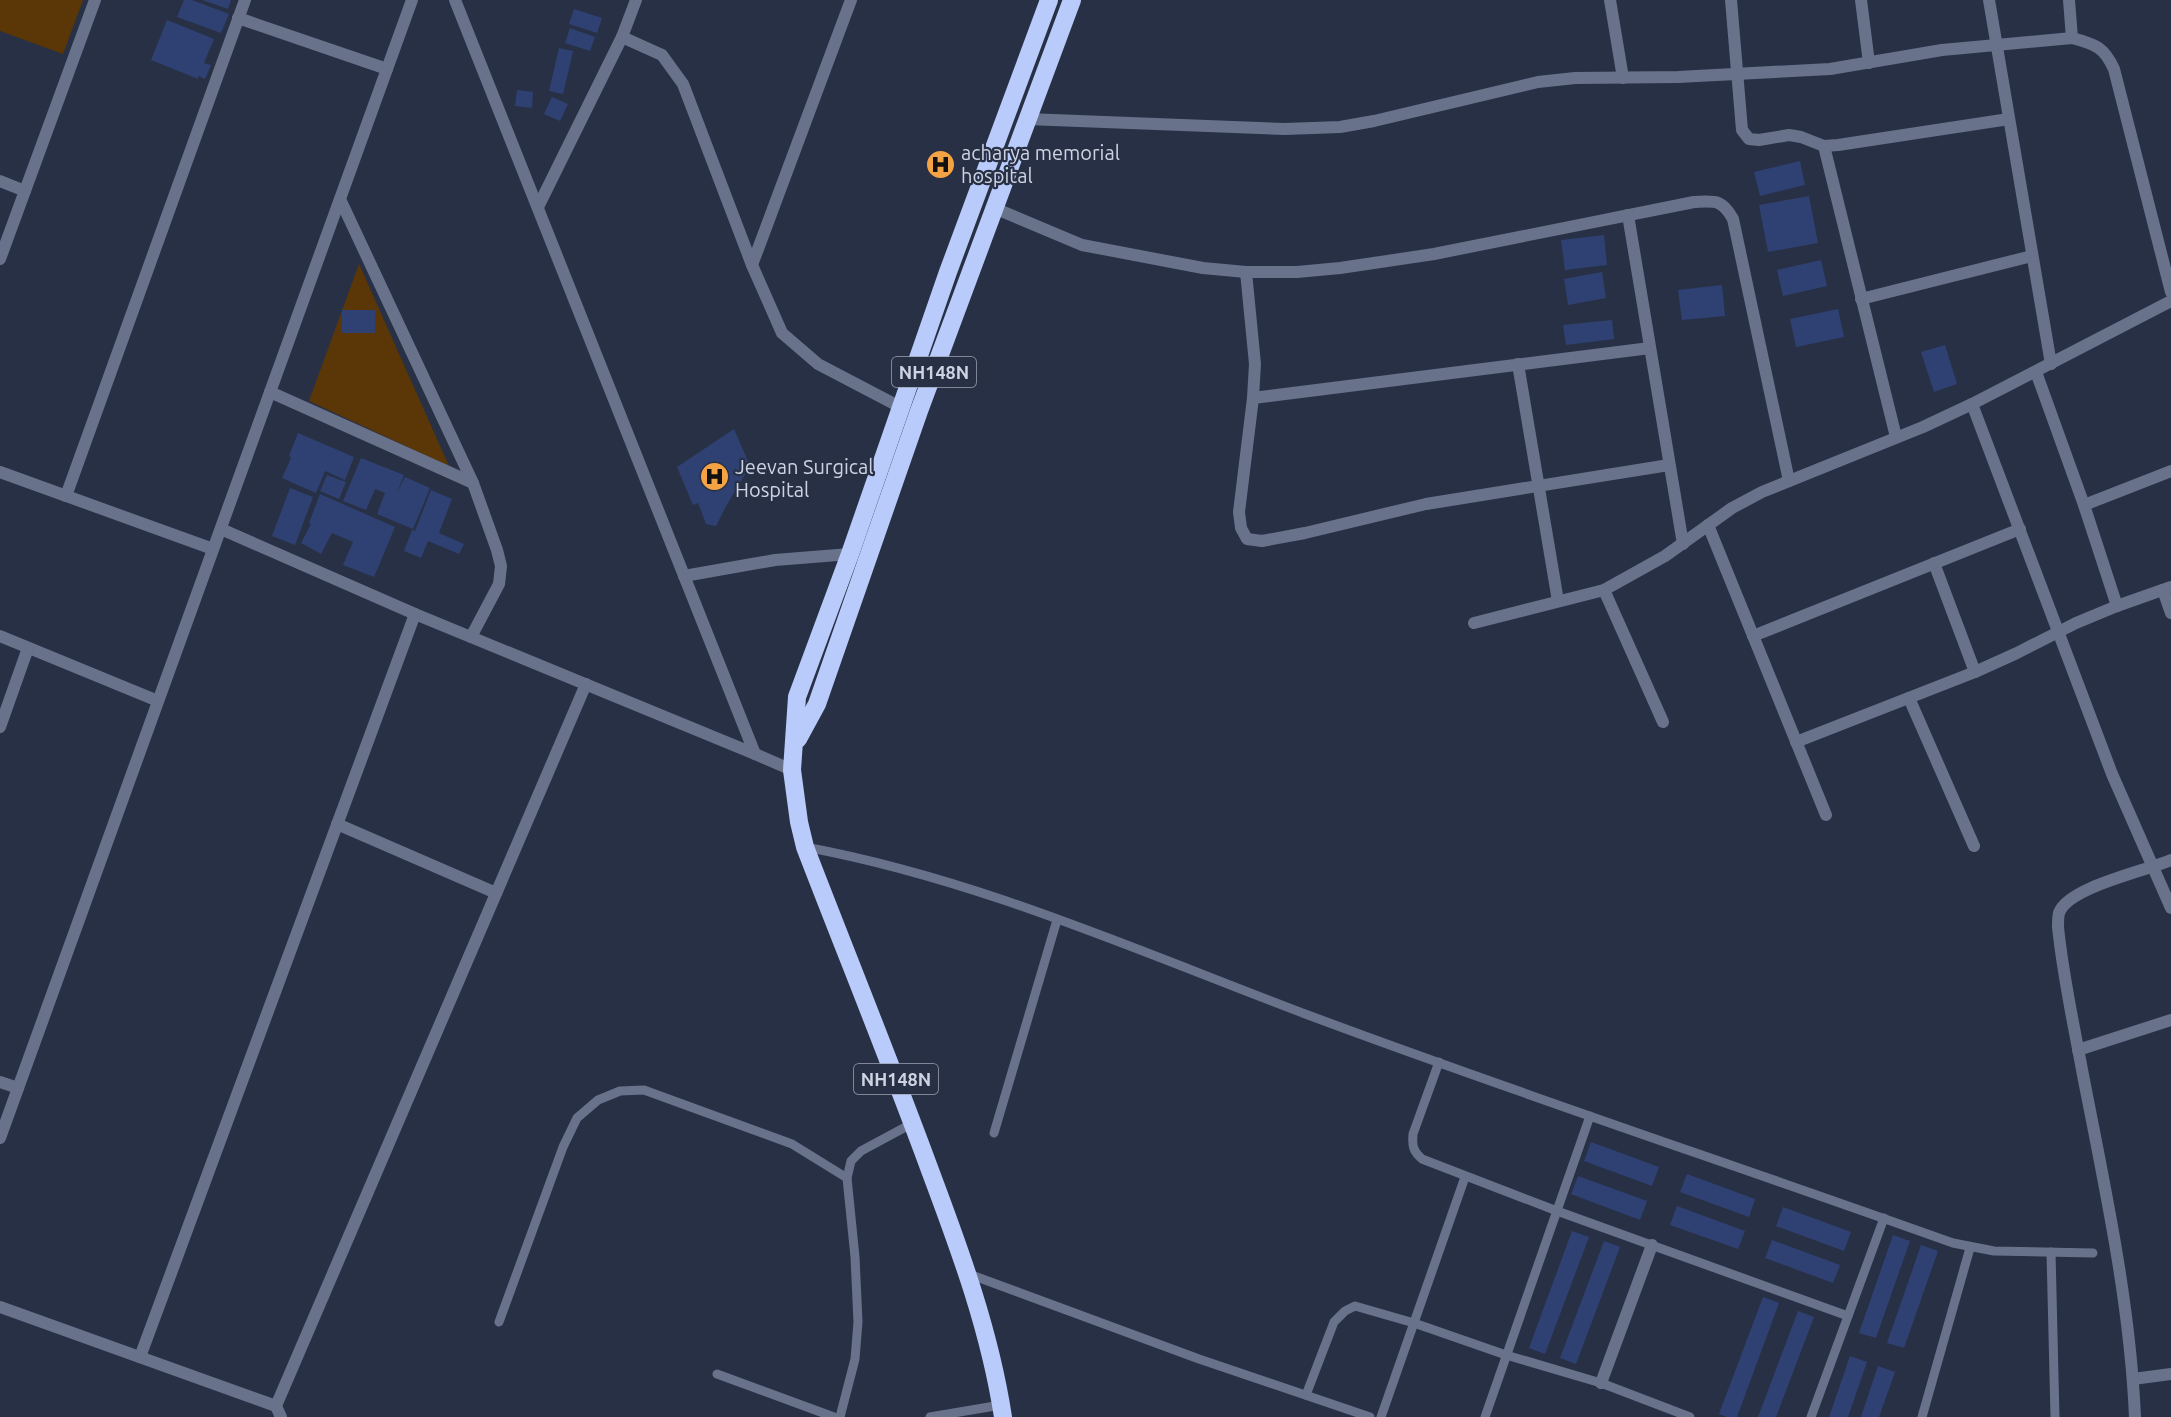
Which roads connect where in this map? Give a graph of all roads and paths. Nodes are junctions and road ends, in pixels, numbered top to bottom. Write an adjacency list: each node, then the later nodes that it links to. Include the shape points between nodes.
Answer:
1 (95, 0): 26 (street)
2 (245, 0): 14 (street)
3 (412, 0): 19 (street)
4 (455, 0): 28 (street)
5 (636, 0): 15 (street)
6 (851, 0): 33 (street)
7 (1049, 0): 45 (highway, NH148N)
8 (1072, 0): 22 (highway, NH148N)
9 (1610, 0): 21 (street)
10 (1731, 0): 20 (street)
11 (1861, 0): 18 (street)
12 (1989, 0): 17 (street)
13 (2069, 0): 16 (street)
14 (238, 18): 19 (street); 53 (street)
15 (622, 37): 28 (street); 33 (street, via 662,55 683,84)
16 (2072, 38): 17 (street); 35 (street, via 2091,43 2107,54 2114,69)
17 (1996, 44): 18 (street); 23 (street)
18 (1869, 63): 20 (street)
19 (387, 69): 27 (street)
20 (1737, 75): 21 (street); 24 (street, via 1742,130 1749,139 1790,135)
21 (1623, 78): 22 (street, via 1538,82 1340,127 1285,129)
22 (1027, 119): 29 (highway, NH148N)
23 (2009, 119): 24 (street); 31 (street)
24 (1824, 146): 36 (street)
25 (0, 181): 26 (street)
26 (25, 191): 32 (street)
27 (340, 199): 42 (street); 51 (street)
28 (537, 207): 62 (street)
29 (994, 208): 34 (street, via 1082,244 1203,268); 82 (highway, NH148N, via 817,704)
30 (1628, 215): 34 (street, via 1434,254 1340,268); 38 (street); 50 (street, via 1694,202 1714,201 1726,206 1733,219)
31 (2032, 256): 36 (street); 40 (street)
32 (0, 259)
33 (752, 265): 45 (street, via 782,333 818,364)
34 (1246, 272): 43 (street, via 1254,352)
35 (2171, 292)
36 (1861, 299): 46 (street)
37 (2171, 302): 40 (street)
38 (1650, 348): 39 (street); 47 (street)
39 (1518, 364): 43 (street); 52 (street)
40 (2051, 364): 41 (street)
41 (2036, 372): 44 (street); 54 (street)
42 (270, 392): 51 (street); 56 (street)
43 (1253, 398): 52 (street, via 1239,512 1247,539 1262,541 1305,533 1426,504)
44 (1972, 404): 46 (street); 57 (street)
45 (902, 408): 60 (highway, NH148N)
46 (1896, 437): 50 (street)
47 (1669, 465): 52 (street); 58 (street)
48 (2171, 471): 54 (street)
49 (0, 472): 53 (street)
50 (1789, 481): 55 (street, via 1732,508)
51 (472, 483): 73 (street, via 501,566 499,584)
52 (1537, 484): 65 (street)
53 (66, 496): 59 (street)
54 (2084, 505): 66 (street)
55 (1708, 525): 58 (street); 72 (street)
56 (221, 529): 59 (street); 68 (street)
57 (2020, 529): 61 (street); 70 (street)
58 (1683, 543): 64 (street)
59 (213, 549): 78 (street)
60 (850, 554): 62 (street, via 775,560); 82 (highway, NH148N, via 797,697)
61 (1934, 563): 72 (street); 75 (street)
62 (684, 576): 83 (street)
63 (2167, 588): 66 (street); 67 (street)
64 (1604, 590): 65 (street); 79 (street)
65 (1558, 601): 69 (street)
66 (2117, 606): 70 (street)
67 (2171, 613)
68 (415, 614): 73 (street); 86 (street)
69 (1474, 623)
70 (2059, 631): 75 (street); 90 (street, via 2112,774)
71 (0, 636): 74 (street)
72 (1753, 636): 81 (street)
73 (471, 637): 76 (street)
74 (28, 648): 78 (street); 80 (street)
75 (1975, 672): 77 (street)
76 (586, 684): 83 (street); 91 (street)
77 (1909, 698): 81 (street); 87 (street)
78 (158, 701): 98 (street)
79 (1663, 722)
80 (0, 727)
81 (1796, 742): 85 (street)
82 (795, 743): 84 (highway, NH148N)
83 (755, 754): 84 (street)
84 (792, 770): 88 (highway, NH148N)
85 (1826, 815)
86 (337, 824): 91 (street); 117 (street)
87 (1974, 846)
88 (805, 847): 93 (lane, via 934,877); 100 (highway, NH148N)
89 (2171, 860): 90 (street)
90 (2153, 868): 92 (street); 95 (street, via 2086,889 2068,900 2059,912 2060,952)
91 (496, 893): 123 (street)
92 (2171, 908)
93 (1057, 920): 96 (lane); 101 (lane)
94 (2171, 1020): 95 (street)
95 (2078, 1050): 120 (street, via 2115,1239)
96 (1439, 1062): 99 (lane); 103 (lane, via 1413,1134 1414,1152)
97 (0, 1082): 98 (street)
98 (18, 1088): 102 (street)
99 (1590, 1116): 105 (lane); 106 (lane)
100 (913, 1123): 104 (lane, via 861,1151 852,1161); 111 (highway, NH148N)
101 (994, 1134)
102 (0, 1138)
103 (1465, 1177): 105 (lane); 115 (lane)
104 (847, 1178): 114 (lane, via 792,1144 644,1090 620,1091 598,1100 577,1118 563,1147); 126 (lane, via 858,1322 855,1359)
105 (1557, 1211): 107 (lane); 116 (lane)
106 (1884, 1218): 108 (lane); 113 (lane)
107 (1652, 1245): 113 (lane); 121 (street)
108 (1970, 1248): 109 (lane); 133 (lane)
109 (2051, 1252): 110 (lane); 134 (lane)
110 (2093, 1253)
111 (968, 1274): 122 (lane); 124 (highway, NH148N, via 987,1337)
112 (0, 1307): 117 (street)
113 (1848, 1316): 132 (lane)
114 (499, 1322)
115 (1414, 1323): 116 (lane); 122 (lane, via 1354,1306 1345,1311 1334,1322); 129 (lane)
116 (1506, 1355): 121 (lane); 130 (lane)
117 (140, 1357): 123 (street)
118 (717, 1374): 125 (lane)
119 (2171, 1374): 120 (street)
120 (2133, 1379): 135 (street)
121 (1601, 1383): 131 (lane)
122 (1306, 1395): 128 (lane)
123 (278, 1411)
124 (1002, 1411): 127 (lane)
125 (834, 1417)
126 (840, 1417)
127 (930, 1417)
128 (1370, 1417)
129 (1381, 1417)
130 (1485, 1417)
131 (1690, 1417)
132 (1811, 1417)
133 (1922, 1417)
134 (2055, 1417)
135 (2135, 1417)

